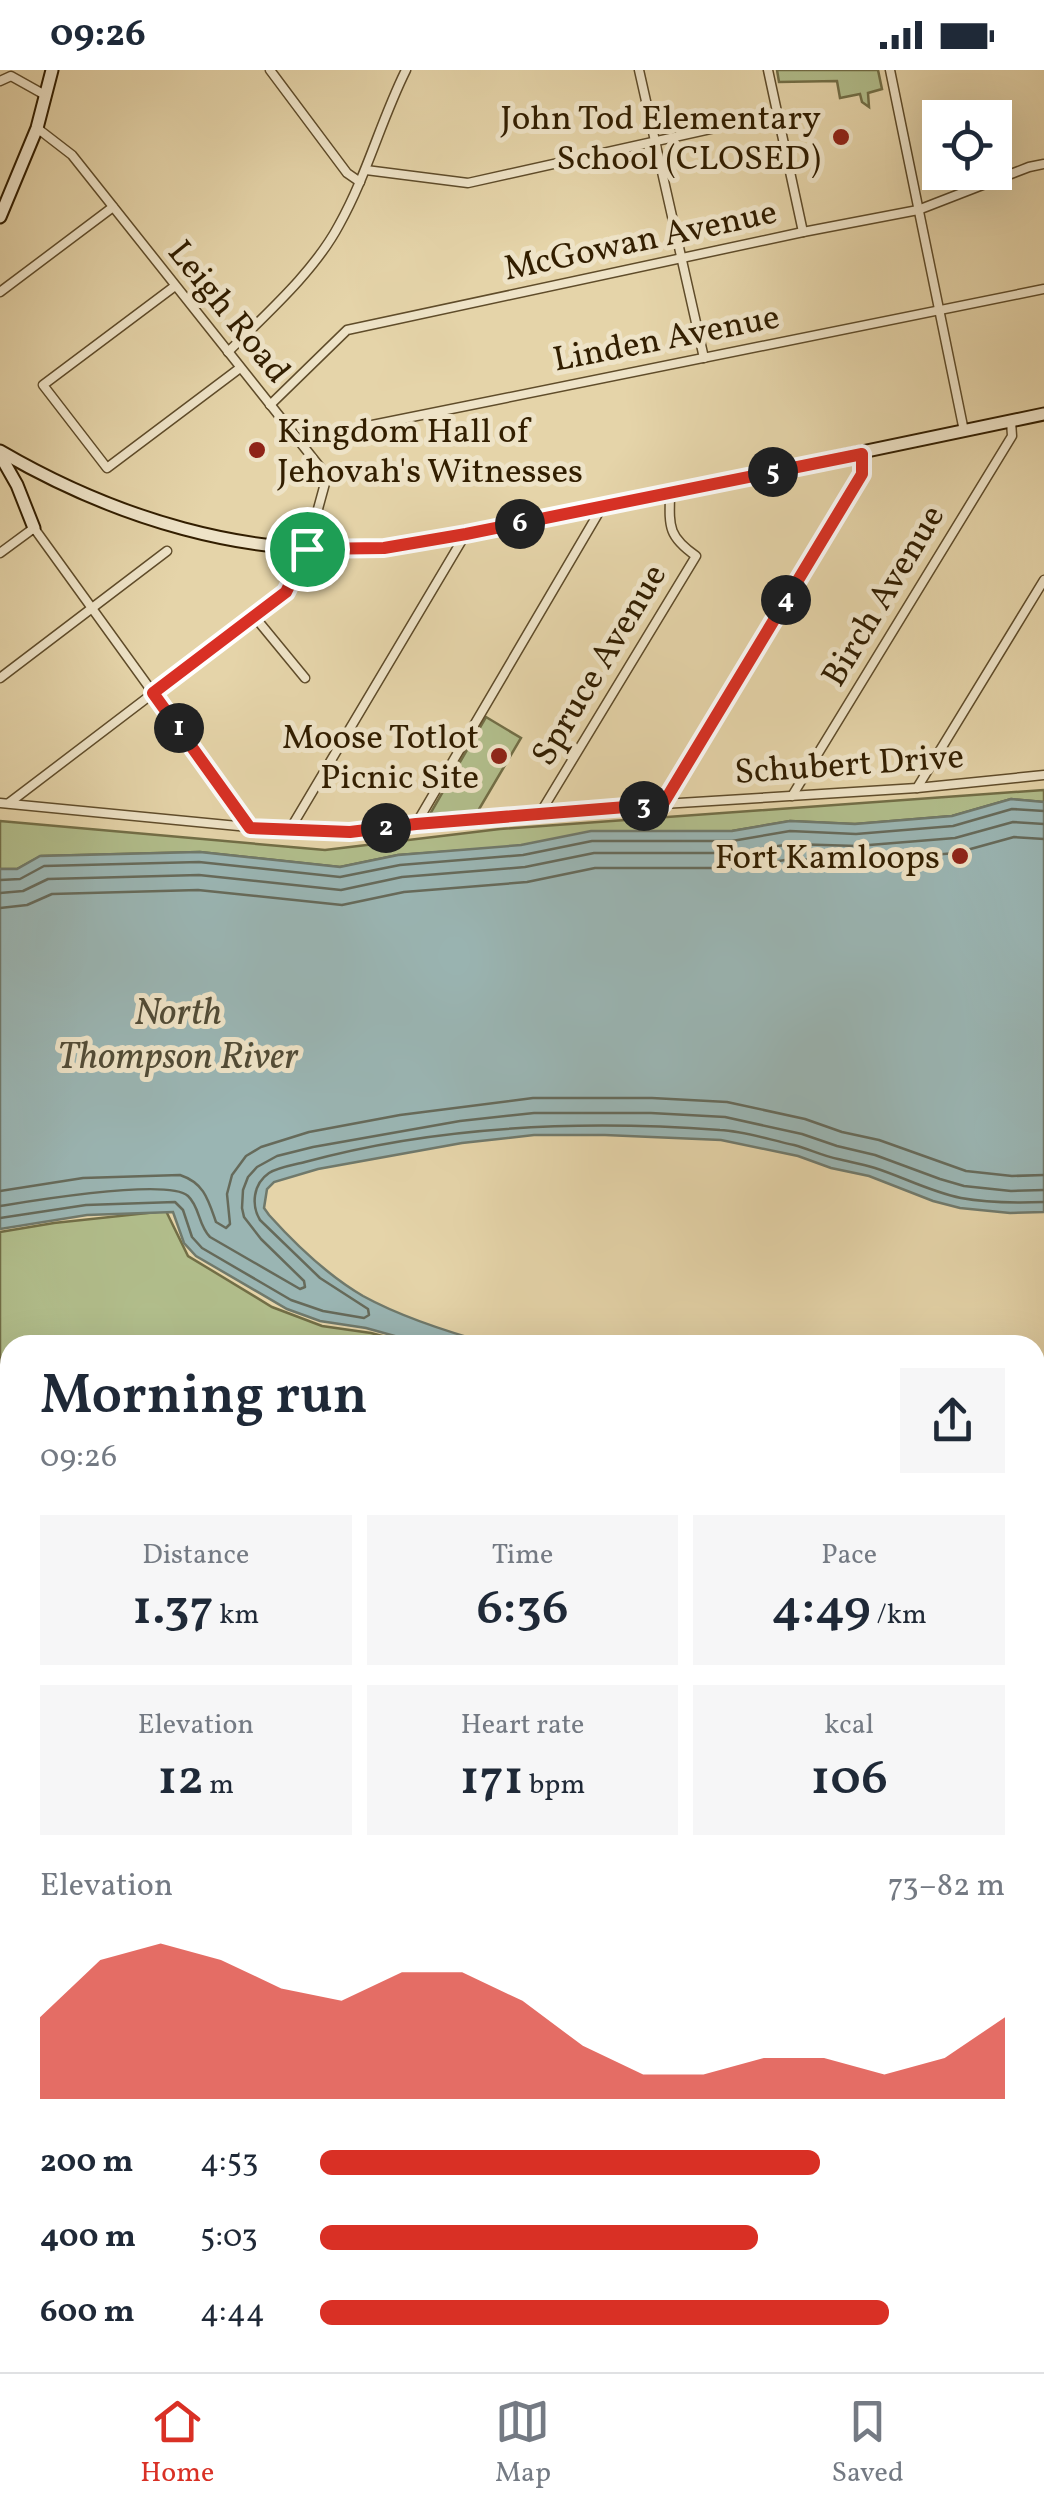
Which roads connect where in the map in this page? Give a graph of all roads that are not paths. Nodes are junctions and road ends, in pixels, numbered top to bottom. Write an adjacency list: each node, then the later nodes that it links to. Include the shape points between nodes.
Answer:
1 (52, 70): 8 (main road)
2 (270, 70): 14 (street)
3 (406, 70): 13 (street)
4 (639, 70): 11 (street)
5 (768, 70): 9 (street)
6 (893, 71): 17 (street)
7 (0, 82): 8 (street, via 11,76)
8 (45, 95): 10 (main road)
9 (778, 114): 11 (street); 19 (street)
10 (37, 128): 15 (main road); 16 (street, Leigh Road, via 72,155)
11 (656, 142): 13 (street, via 468,183); 20 (street)
12 (1044, 164): 17 (street, McGowan Avenue)
13 (366, 170): 14 (street)
14 (360, 182): 25 (street, via 328,242)
15 (4, 206): 18 (main road)
16 (112, 206): 21 (street, Leigh Road); 23 (street)
17 (918, 210): 19 (street, McGowan Avenue); 24 (street)
18 (0, 218)
19 (803, 232): 20 (street, McGowan Avenue)
20 (682, 258): 26 (street); 28 (street, McGowan Avenue, via 348,330)
21 (175, 286): 25 (street, Leigh Road); 27 (street, via 44,386 108,468)
22 (1044, 288): 24 (street, Linden Avenue)
23 (0, 292)
24 (939, 310): 26 (street, Linden Avenue); 31 (street)
25 (228, 352): 27 (street, Leigh Road)
26 (704, 358): 32 (street, Linden Avenue)
27 (240, 368): 28 (street, Leigh Road)
28 (270, 406): 32 (street, Leigh Road)
29 (1044, 414): 30 (main road)
30 (1011, 421): 31 (main road); 50 (street, Birch Avenue, via 1012,436)
31 (964, 431): 34 (main road)
32 (298, 440): 39 (street, Leigh Road, via 327,476)
33 (0, 453): 37 (main road); 39 (main road, via 73,491 165,524)
34 (862, 454): 35 (main road); 52 (street, via 862,474)
35 (672, 492): 36 (main road); 53 (street, Spruce Avenue, via 670,527 696,556)
36 (602, 507): 38 (main road); 54 (street)
37 (34, 528): 41 (street); 43 (street)
38 (466, 534): 39 (main road, via 384,548); 56 (street)
39 (307, 549): 44 (street, via 286,592)
40 (167, 551): 43 (street)
41 (0, 553)
42 (1044, 580): 49 (street)
43 (92, 608): 45 (street); 47 (street)
44 (254, 616): 46 (street); 47 (street)
45 (0, 678)
46 (305, 678)
47 (153, 693): 51 (street); 55 (street)
48 (1044, 775): 49 (street, Schubert Drive)
49 (917, 788): 50 (street, Schubert Drive)
50 (792, 796): 52 (street, Schubert Drive)
51 (4, 804): 55 (street, Schubert Drive)
52 (663, 804): 53 (street, Schubert Drive)
53 (538, 815): 54 (street, Schubert Drive)
54 (416, 824): 56 (street, Schubert Drive)
55 (250, 828): 56 (street, Schubert Drive)
56 (289, 831)

